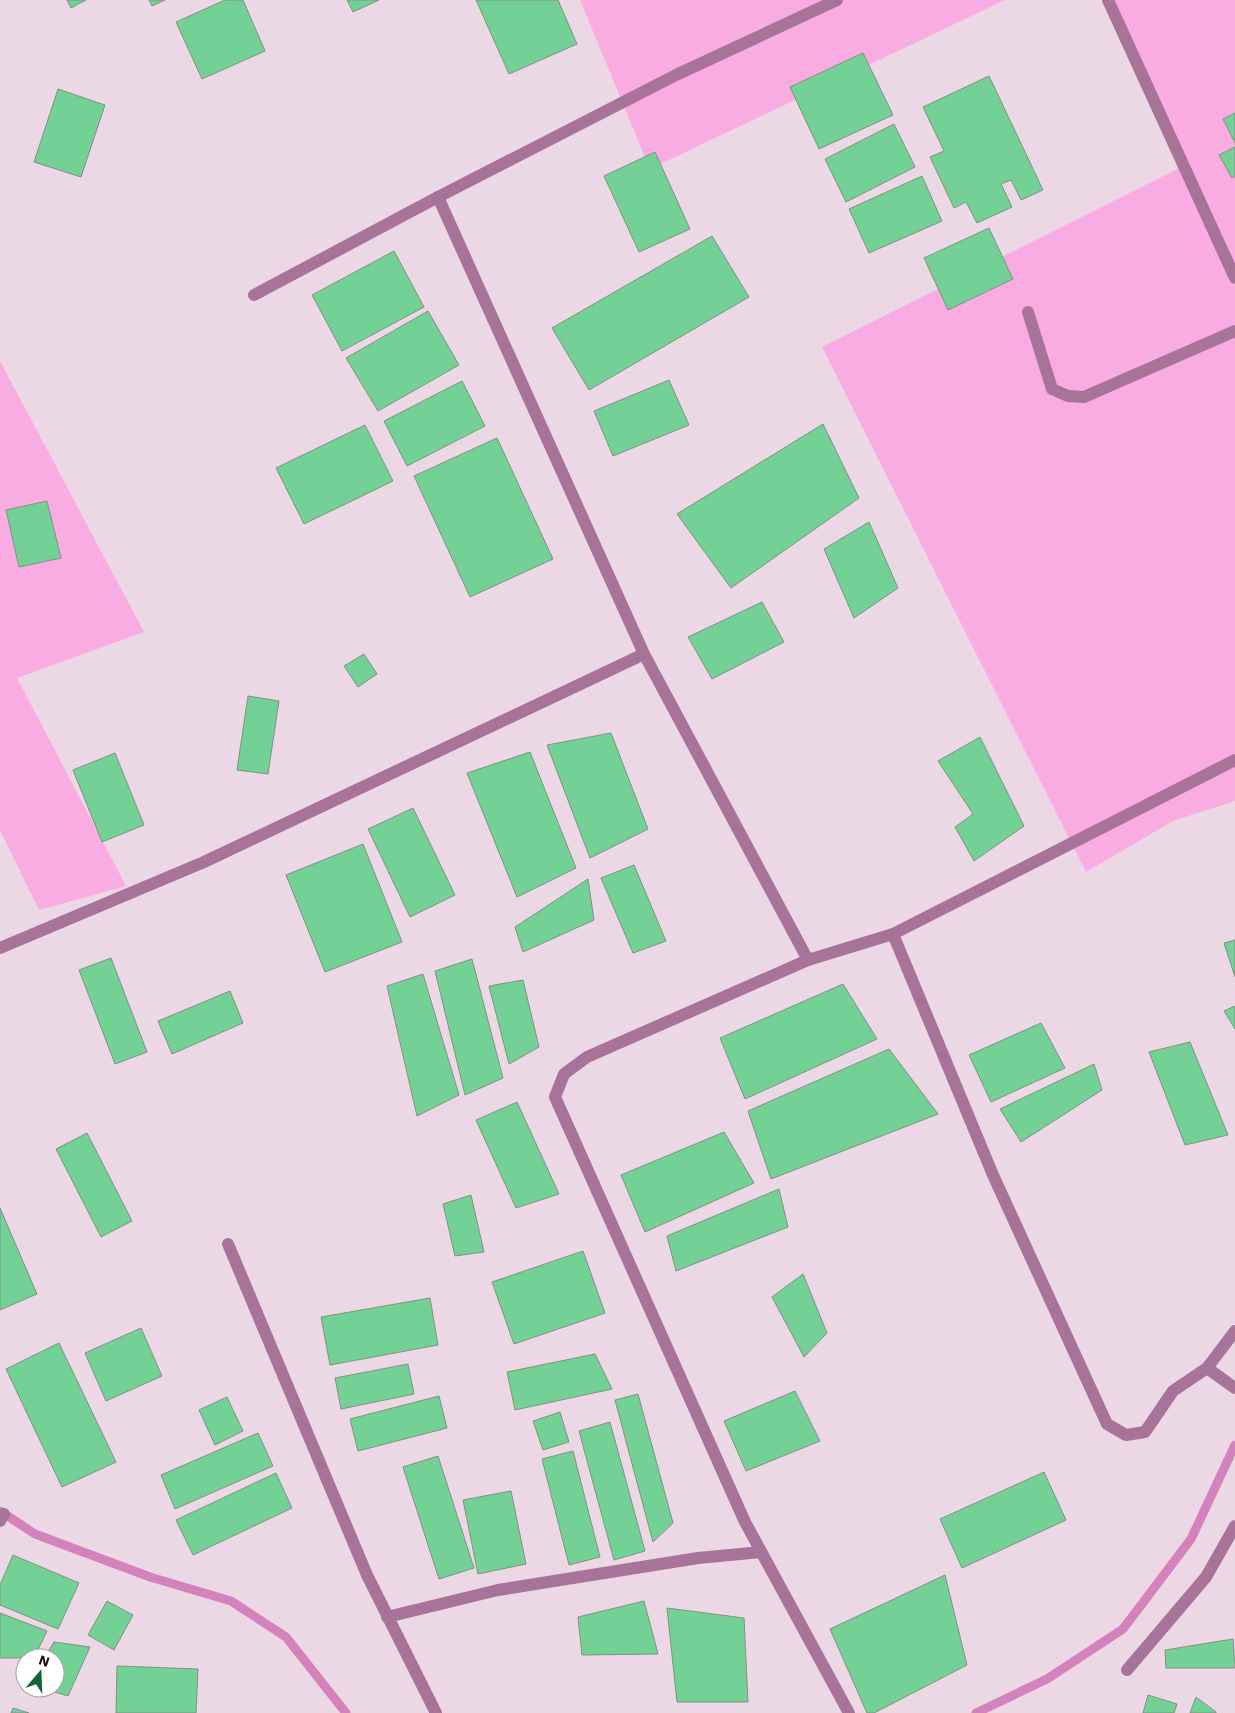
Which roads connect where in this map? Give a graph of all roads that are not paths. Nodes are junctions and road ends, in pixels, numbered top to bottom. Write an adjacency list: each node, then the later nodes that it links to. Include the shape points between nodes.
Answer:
1 (837, 0): 3 (street, via 676,75)
2 (1108, 0): 4 (street)
3 (438, 197): 5 (street); 8 (street)
4 (1235, 278)
5 (254, 295)
6 (1028, 312): 7 (street, via 1052,390 1068,396 1084,397)
7 (1235, 331)
8 (644, 654): 11 (street, via 204,862); 12 (street)
9 (1235, 760): 10 (street)
10 (893, 934): 12 (street); 15 (street, via 993,1175 1106,1424 1126,1435 1145,1432 1173,1391)
11 (0, 948)
12 (808, 960): 18 (street, via 587,1057 564,1074 554,1097)
13 (228, 1244): 19 (street, via 366,1575)
14 (1235, 1331): 15 (street)
15 (1207, 1368): 16 (street)
16 (1231, 1384)
17 (1235, 1526): 20 (street, via 1206,1577)
18 (761, 1552): 19 (street, via 698,1558 498,1590); 22 (street)
19 (387, 1617): 21 (street)
20 (1127, 1670)
21 (436, 1713)
22 (848, 1713)

